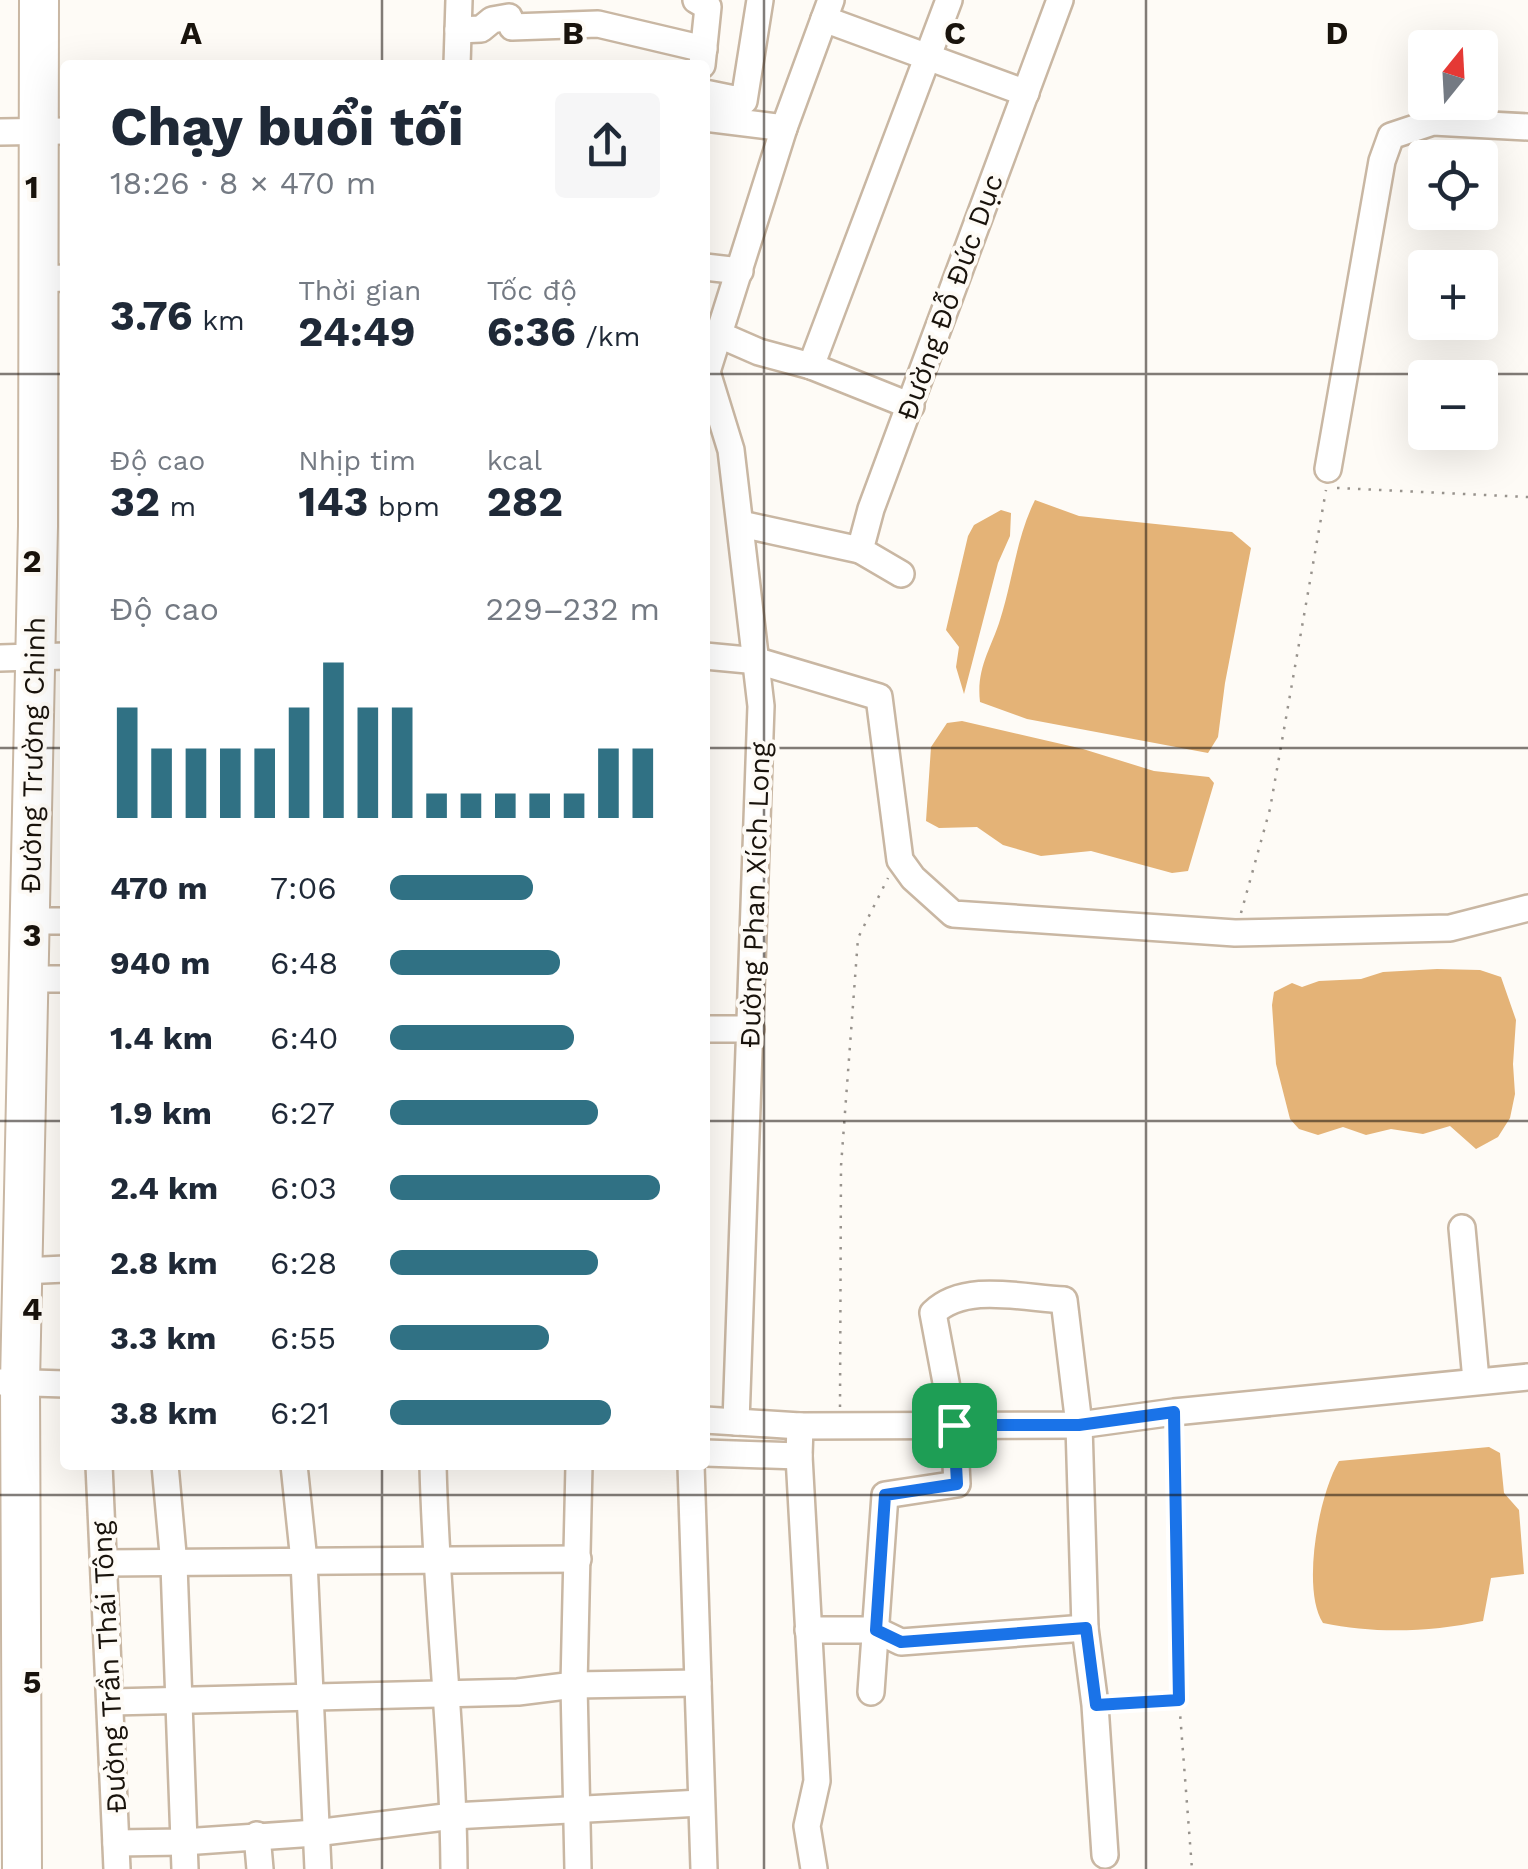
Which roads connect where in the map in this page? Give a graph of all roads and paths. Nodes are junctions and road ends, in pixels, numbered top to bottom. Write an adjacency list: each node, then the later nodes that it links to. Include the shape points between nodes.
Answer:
1 (39, 0): 17 (highway, Đường Trường Chinh)
2 (460, 0): 8 (street)
3 (696, 0): 9 (street, via 708,7)
4 (760, 0): 12 (street, via 744,101)
5 (949, 0): 10 (street)
6 (1060, 0): 13 (street, Đường Đỗ Đức Dục)
7 (827, 9): 10 (street); 15 (street)
8 (458, 30): 9 (street, via 509,17 512,27 598,24); 11 (street)
9 (703, 57)
10 (927, 59): 13 (street); 24 (street)
11 (456, 60)
12 (710, 94)
13 (1026, 94): 26 (street, Đường Đỗ Đức Dục)
14 (710, 119): 15 (street)
15 (784, 128): 20 (street)
16 (1528, 128): 27 (street, via 1433,122 1391,136)
17 (52, 131): 18 (street); 21 (highway, Đường Trường Chinh)
18 (0, 132)
19 (710, 268): 20 (street)
20 (740, 272): 22 (street)
21 (52, 279): 33 (highway, Đường Trường Chinh)
22 (720, 335): 23 (street); 24 (street)
23 (710, 363)
24 (811, 366): 26 (street)
25 (710, 386): 29 (street, Đường Phan Xích Long, via 731,450)
26 (910, 406): 30 (street, Đường Đỗ Đức Dục)
27 (1328, 469)
28 (1528, 497): 38 (path, via 1327,487 1270,809)
29 (740, 524): 30 (street); 34 (street, Đường Phan Xích Long)
30 (860, 550): 31 (street)
31 (902, 574)
32 (710, 656): 34 (street)
33 (33, 657): 37 (highway, Đường Trường Chinh)
34 (758, 661): 35 (street, via 879,697); 41 (street, Đường Phan Xích Long)
35 (900, 860): 38 (street, via 953,914); 52 (path, via 858,938 842,1166)
36 (1528, 908): 38 (street, via 1450,928)
37 (48, 921): 39 (highway, Đường Trường Chinh)
38 (1235, 933)
39 (47, 979): 44 (highway, Đường Trường Chinh)
40 (710, 1029): 41 (street)
41 (751, 1030): 51 (street, Đường Phan Xích Long)
42 (1462, 1228): 46 (street)
43 (60, 1269): 44 (street)
44 (22, 1271): 47 (highway, Đường Trường Chinh)
45 (1528, 1377): 46 (street)
46 (1476, 1380): 49 (street)
47 (10, 1382): 48 (street); 89 (highway, Đường Trường Chinh)
48 (60, 1384)
49 (1174, 1412): 54 (street); 78 (path)
50 (710, 1420): 51 (street)
51 (736, 1422): 55 (street)
52 (840, 1425): 53 (street); 55 (street)
53 (954, 1425): 54 (street); 54 (street, via 933,1313 966,1294 1064,1300); 71 (street, via 957,1484 885,1495)
54 (1079, 1425): 69 (street)
55 (800, 1426): 57 (street)
56 (710, 1453): 57 (street)
57 (798, 1456): 70 (street)
58 (99, 1470): 67 (street, Đường Trần Thái Tông)
59 (165, 1470): 68 (street)
60 (295, 1470): 65 (street)
61 (434, 1470): 66 (street)
62 (580, 1470): 64 (street)
63 (691, 1470): 72 (street)
64 (578, 1559): 66 (street); 73 (street)
65 (304, 1561): 66 (street); 68 (street); 76 (street)
66 (436, 1561): 74 (street)
67 (105, 1563): 68 (street); 79 (street, Đường Trần Thái Tông)
68 (174, 1565): 77 (street)
69 (1086, 1628): 71 (street, via 901,1642); 80 (street)
70 (808, 1630): 71 (street); 96 (street, via 817,1782 807,1826)
71 (876, 1630): 75 (street)
72 (698, 1683): 73 (street); 81 (street)
73 (574, 1685): 74 (street); 82 (street)
74 (447, 1692): 76 (street); 83 (street)
75 (871, 1692)
76 (310, 1696): 77 (street); 84 (street)
77 (179, 1699): 79 (street); 86 (street)
78 (1179, 1700): 80 (path); 97 (path)
79 (112, 1702): 88 (street, Đường Trần Thái Tông)
80 (1096, 1705): 87 (street)
81 (702, 1803): 82 (street); 95 (street)
82 (576, 1812): 83 (street); 94 (street)
83 (453, 1816): 84 (street); 93 (street)
84 (315, 1833): 85 (street); 92 (street)
85 (257, 1834): 86 (street); 91 (street)
86 (183, 1842): 88 (street); 90 (street)
87 (1105, 1855)
88 (117, 1856)
89 (22, 1869)
90 (185, 1869)
91 (260, 1869)
92 (318, 1869)
93 (454, 1869)
94 (578, 1869)
95 (704, 1869)
96 (814, 1869)
97 (1192, 1869)

